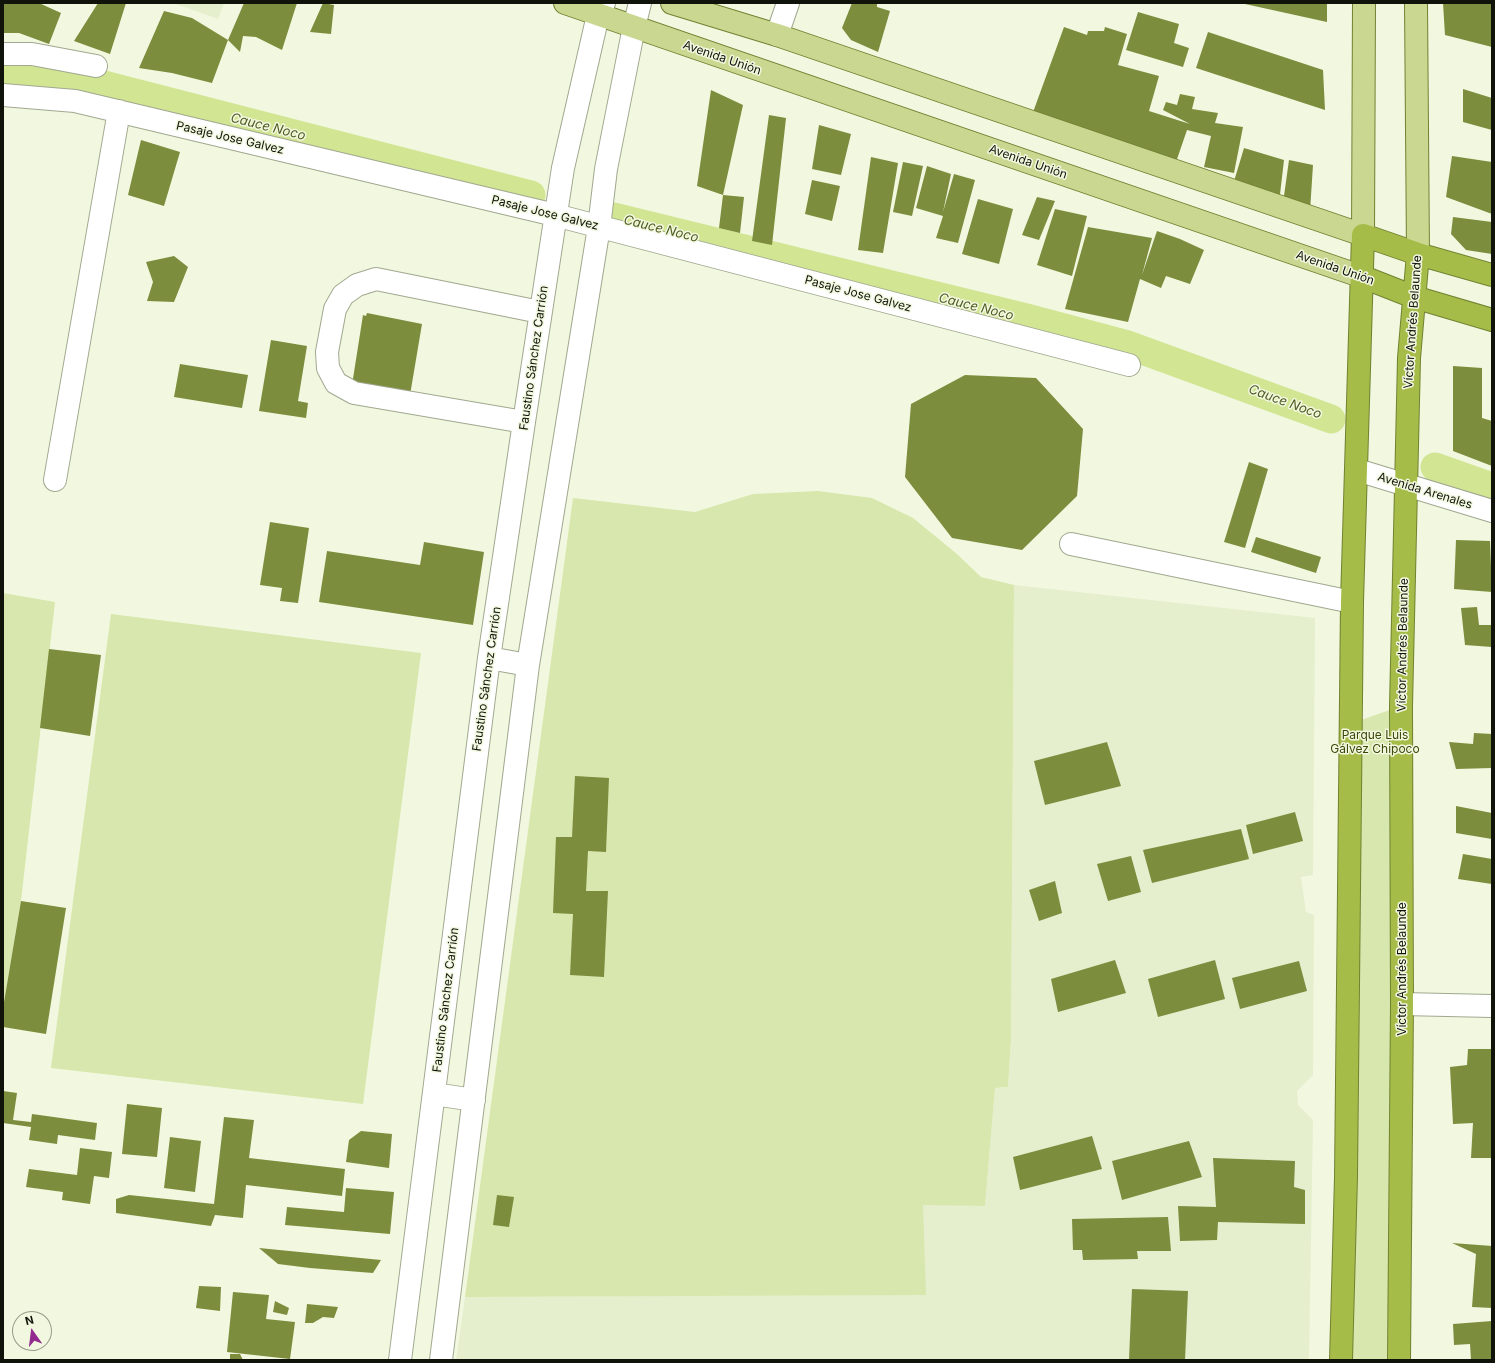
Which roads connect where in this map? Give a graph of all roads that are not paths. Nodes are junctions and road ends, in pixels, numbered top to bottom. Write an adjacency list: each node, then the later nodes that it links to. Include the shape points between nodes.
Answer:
1 (565, 3): 7 (main road, Avenida Unión)
2 (640, 3): 8 (street)
3 (672, 3): 9 (main road)
4 (788, 3): 9 (street)
5 (1364, 3): 16 (main road)
6 (1416, 3): 17 (main road, Víctor Andrés Belaunde)
7 (601, 9): 8 (main road, Avenida Unión); 14 (street, Faustino Sánchez Carrión, via 563,168)
8 (634, 27): 15 (street, via 606,169); 19 (main road, Avenida Unión)
9 (777, 35): 16 (main road)
10 (3, 54): 11 (street, via 32,54)
11 (96, 66)
12 (3, 95): 13 (street, Pasaje Jose Galvez, via 75,101)
13 (119, 111): 14 (street, Pasaje Jose Galvez); 26 (street)
14 (555, 215): 15 (street, Pasaje Jose Galvez); 21 (street, Faustino Sánchez Carrión)
15 (599, 227): 23 (street, Pasaje Jose Galvez); 32 (street)
16 (1363, 235): 17 (highway); 19 (highway)
17 (1418, 254): 18 (highway); 20 (highway, Víctor Andrés Belaunde)
18 (1492, 275)
19 (1363, 277): 20 (highway, Avenida Unión); 25 (highway)
20 (1414, 297): 22 (highway, Avenida Unión); 27 (highway, Víctor Andrés Belaunde, via 1409,358)
21 (540, 312): 24 (street, Faustino Sánchez Carrión); 24 (street, via 376,279 357,284 343,294 335,309 327,352 328,368 336,383 354,393)
22 (1492, 320)
23 (1129, 365)
24 (524, 422): 31 (street, Faustino Sánchez Carrión)
25 (1357, 470): 27 (street, Avenida Arenales); 30 (highway)
26 (54, 480)
27 (1406, 485): 28 (street, Avenida Arenales); 33 (highway, Víctor Andrés Belaunde, via 1401,706)
28 (1492, 511)
29 (1071, 544): 30 (street)
30 (1352, 602): 39 (highway, via 1346,1177)
31 (489, 658): 32 (street); 35 (street, Faustino Sánchez Carrión)
32 (528, 665): 36 (street)
33 (1402, 1004): 34 (street); 40 (highway, Víctor Andrés Belaunde)
34 (1492, 1006)
35 (434, 1094): 36 (street); 37 (street, Faustino Sánchez Carrión)
36 (474, 1100): 38 (street)
37 (400, 1360)
38 (441, 1360)
39 (1341, 1360)
40 (1399, 1360)

